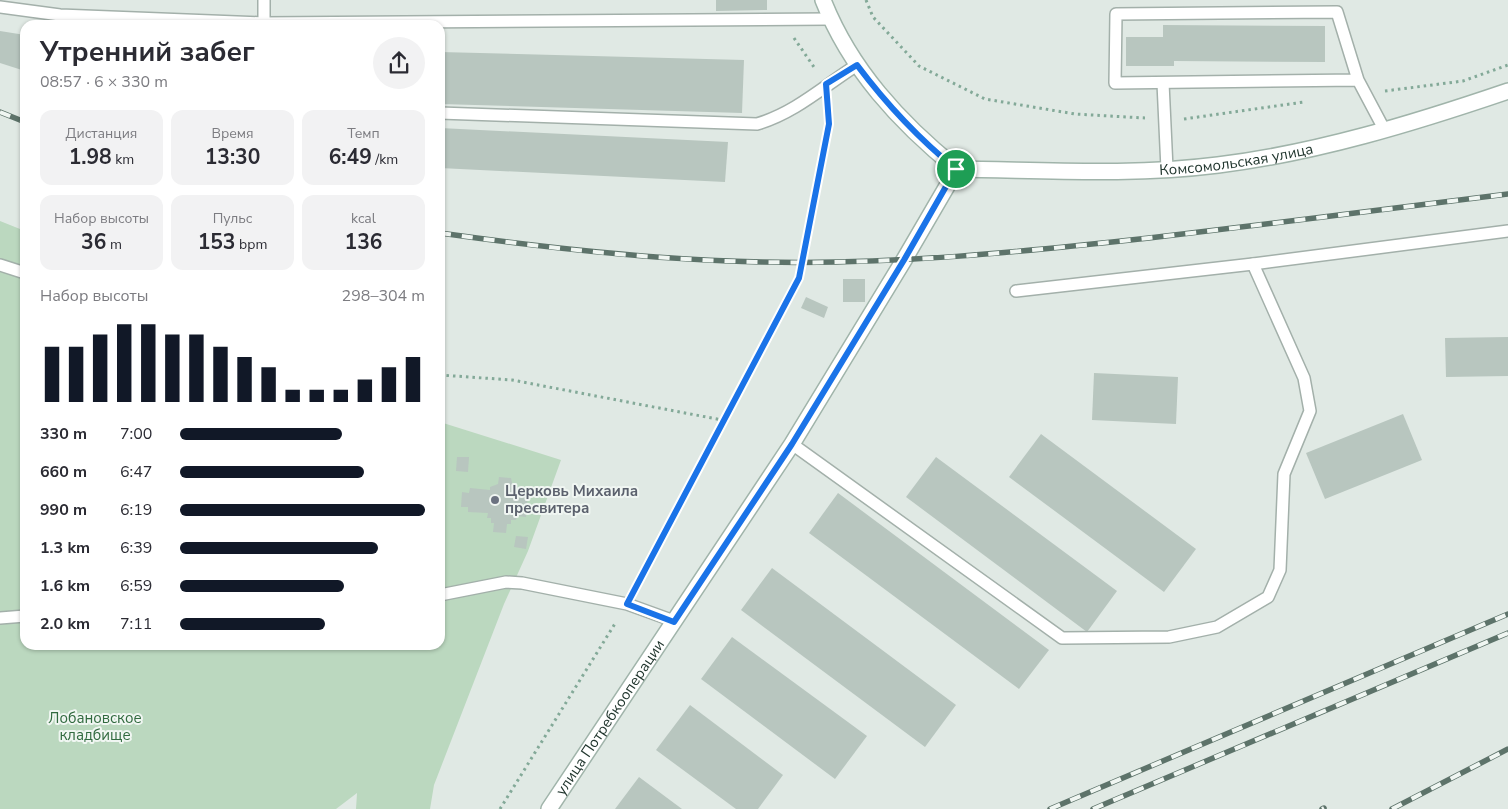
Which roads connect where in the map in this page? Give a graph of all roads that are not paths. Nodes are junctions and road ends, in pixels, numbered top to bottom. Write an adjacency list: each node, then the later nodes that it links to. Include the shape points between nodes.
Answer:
1 (264, 0): 6 (lane)
2 (823, 0): 4 (main road)
3 (0, 7): 5 (lane, via 60,15)
4 (830, 19): 7 (lane); 8 (main road)
5 (188, 20)
6 (264, 20)
7 (445, 22)
8 (857, 65): 12 (lane, via 778,118 757,124); 14 (main road, via 909,128)
9 (1358, 80): 10 (lane); 10 (lane, via 1336,12 1116,14 1115,84); 13 (lane)
10 (1163, 83): 15 (lane)
11 (1508, 91): 13 (main road, Комсомольская улица)
12 (445, 113)
13 (1384, 129): 15 (main road, Комсомольская улица, via 1300,150 1219,165)
14 (956, 169): 15 (main road, Комсомольская улица, via 1069,173); 21 (main road, улица Потребкооперации)
15 (1167, 169)
16 (1508, 231): 17 (lane)
17 (1254, 264): 20 (lane); 21 (lane, via 1304,378 1310,411 1284,474 1280,570 1268,597 1217,627 1169,637 1062,638)
18 (0, 265): 19 (lane)
19 (20, 272)
20 (1016, 291)
21 (792, 444): 25 (main road, улица Потребкооперации)
22 (445, 595): 25 (lane, via 506,582 522,583 627,604)
23 (20, 616): 24 (lane)
24 (0, 618)
25 (674, 622): 26 (main road, улица Потребкооперации)
26 (549, 809)

